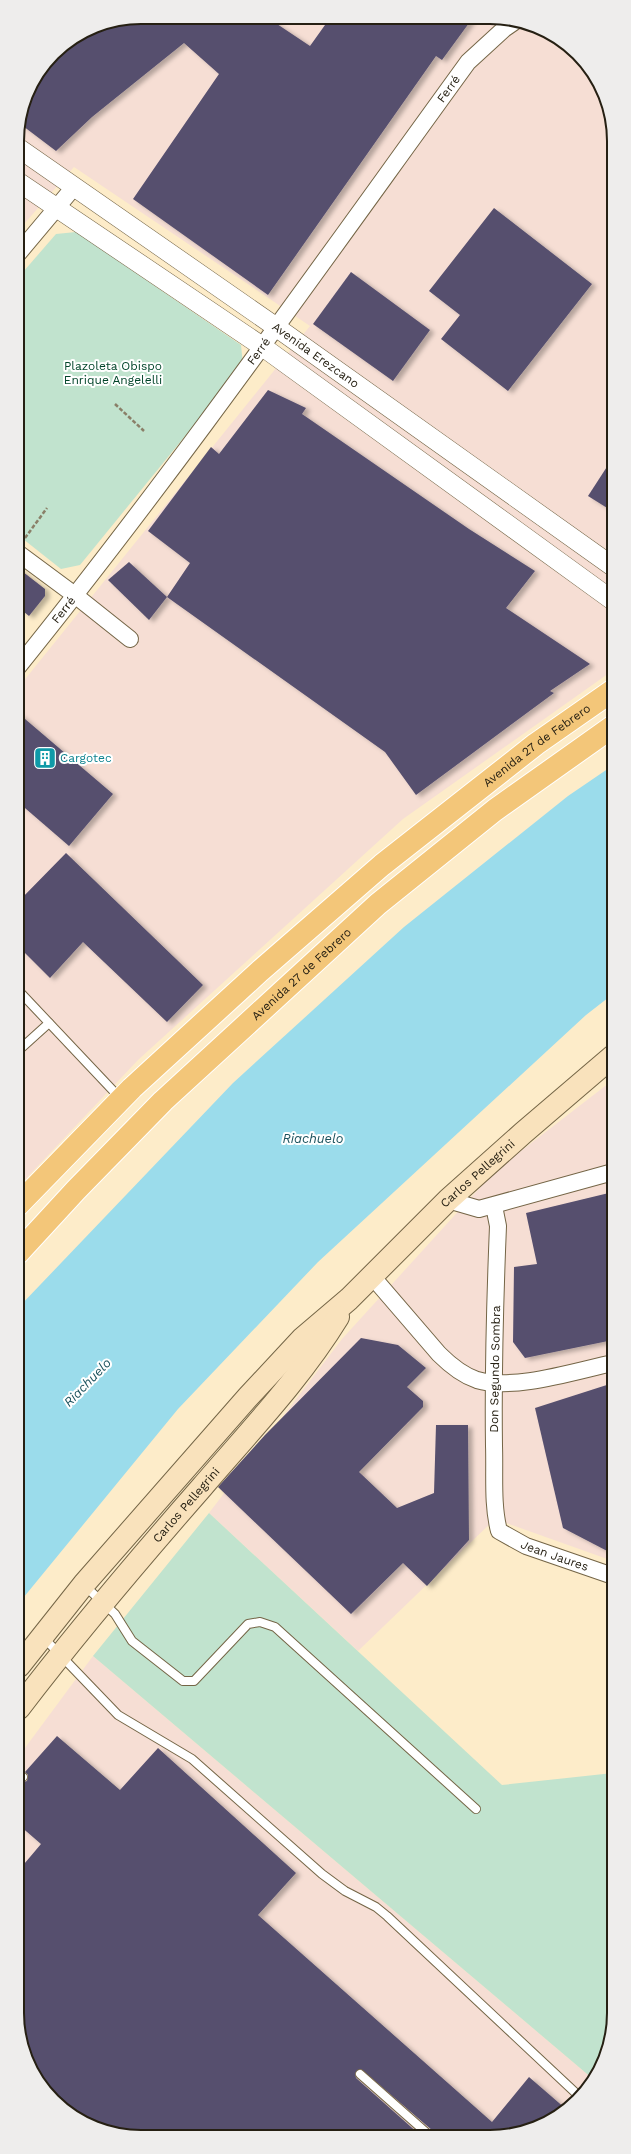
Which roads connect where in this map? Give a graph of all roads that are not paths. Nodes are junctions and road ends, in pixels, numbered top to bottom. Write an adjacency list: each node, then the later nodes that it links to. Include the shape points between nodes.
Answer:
1 (509, 25): 7 (street, Ferré, via 468,62)
2 (24, 152): 4 (street, Avenida Erezcano)
3 (24, 186): 5 (street, Avenida Erezcano)
4 (74, 186): 5 (street); 7 (street, Avenida Erezcano)
5 (58, 208): 6 (street); 8 (street, Avenida Erezcano)
6 (24, 247)
7 (276, 327): 8 (street, Ferré); 10 (street, Avenida Erezcano)
8 (263, 347): 11 (street, Ferré); 12 (street, Avenida Erezcano)
9 (24, 550): 11 (street)
10 (607, 562)
11 (76, 596): 13 (street); 14 (street, Ferré)
12 (607, 596)
13 (130, 639)
14 (24, 660)
15 (607, 694): 21 (main road, Avenida 27 de Febrero, via 536,744 382,865 260,971)
16 (607, 731): 26 (main road, Avenida 27 de Febrero, via 495,810 378,904 163,1101)
17 (24, 996): 18 (lane)
18 (49, 1023): 19 (lane); 21 (lane)
19 (24, 1046)
20 (607, 1061): 24 (main road, Carlos Pellegrini)
21 (121, 1099): 23 (main road, Avenida 27 de Febrero)
22 (607, 1174): 25 (street)
23 (24, 1198)
24 (448, 1200): 25 (street, via 478,1210); 27 (main road, Carlos Pellegrini)
25 (494, 1206): 30 (street, Don Segundo Sombra, via 498,1226)
26 (24, 1246)
27 (371, 1275): 28 (main road, Carlos Pellegrini); 30 (street, via 450,1365 477,1380)
28 (349, 1299): 33 (main road, Carlos Pellegrini, via 302,1339 248,1397); 34 (main road, Carlos Pellegrini, via 317,1352)
29 (607, 1364): 30 (street, via 527,1381)
30 (493, 1383): 31 (street, Don Segundo Sombra, via 495,1493)
31 (499, 1531): 32 (street, Jean Jaures, via 526,1546)
32 (607, 1574)
33 (84, 1584): 34 (lane); 35 (main road, Carlos Pellegrini)
34 (102, 1601): 36 (main road, Carlos Pellegrini); 39 (lane, via 115,1614 132,1641 183,1681 194,1681 248,1624 260,1622 275,1627)
35 (42, 1637): 36 (lane); 37 (main road, Carlos Pellegrini)
36 (60, 1656): 38 (main road, Carlos Pellegrini); 41 (lane, via 118,1715 192,1759 322,1874 344,1891 376,1907 387,1916)
37 (24, 1660)
38 (24, 1702)
39 (476, 1809)
40 (360, 2074): 42 (lane)
41 (575, 2093)
42 (423, 2130)

